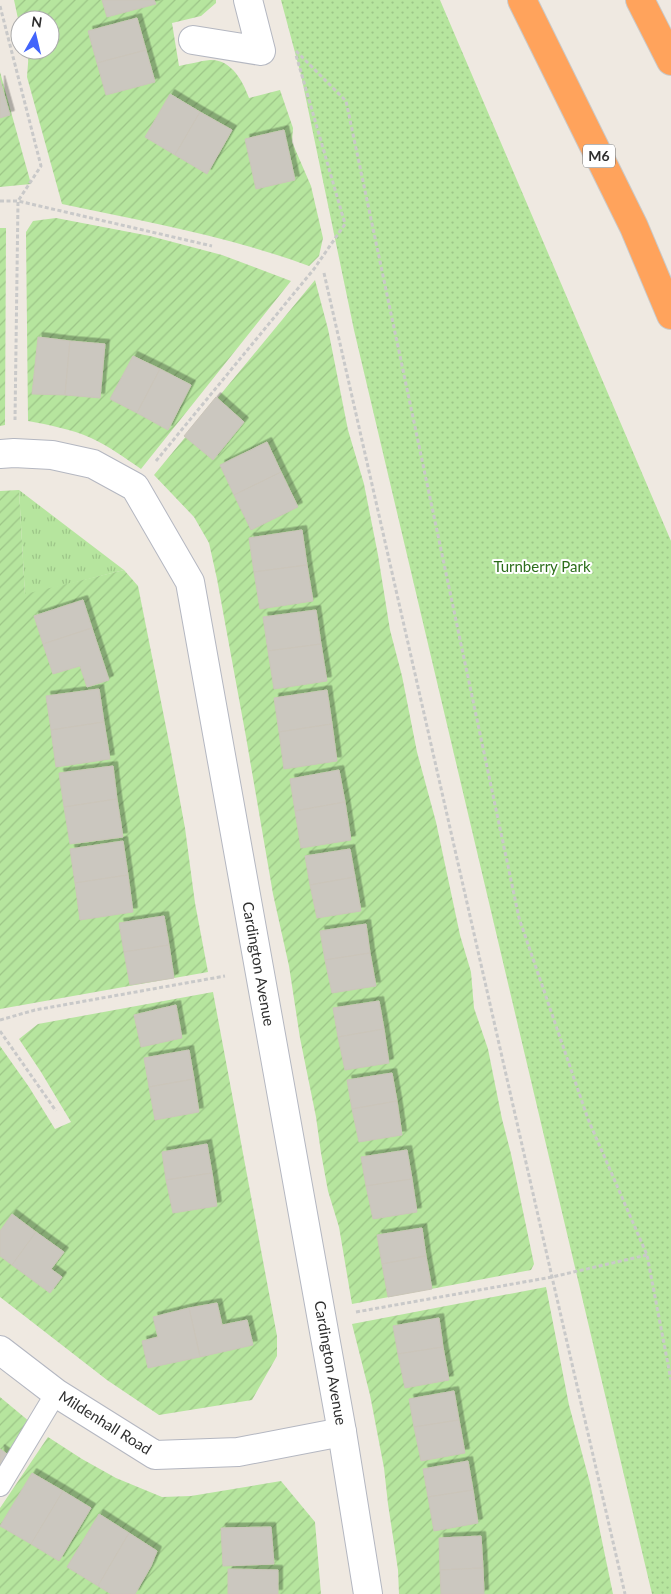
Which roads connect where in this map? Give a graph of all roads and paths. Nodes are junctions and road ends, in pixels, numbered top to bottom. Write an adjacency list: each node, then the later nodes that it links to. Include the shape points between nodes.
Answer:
1 (248, 0): 5 (street, via 261,51)
2 (522, 0): 11 (highway, M6, via 634,227)
3 (640, 0): 6 (highway)
4 (0, 6): 7 (path, via 41,166)
5 (193, 40)
6 (671, 61)
7 (18, 201): 8 (path); 9 (path); 12 (path)
8 (0, 202)
9 (212, 246)
10 (324, 272): 19 (path)
11 (671, 315)
12 (7, 453): 13 (street, via 52,455 93,464)
13 (135, 487): 14 (street, Cardington Avenue, via 190,582); 18 (path, via 314,269 345,224 295,50 346,101 518,918 588,1119)
14 (260, 970): 15 (path, via 35,1010); 20 (street, Cardington Avenue)
15 (0, 1020)
16 (0, 1031): 17 (path)
17 (56, 1111)
18 (647, 1255): 19 (path); 22 (path)
19 (552, 1277): 20 (path); 27 (path)
20 (322, 1318): 24 (street, Cardington Avenue)
21 (0, 1350): 23 (street, Mildenhall Road)
22 (671, 1380)
23 (56, 1393): 24 (street, Mildenhall Road, via 155,1455 238,1452); 25 (lane)
24 (342, 1432): 26 (street, Cardington Avenue)
25 (0, 1486)
26 (368, 1594)
27 (626, 1594)

